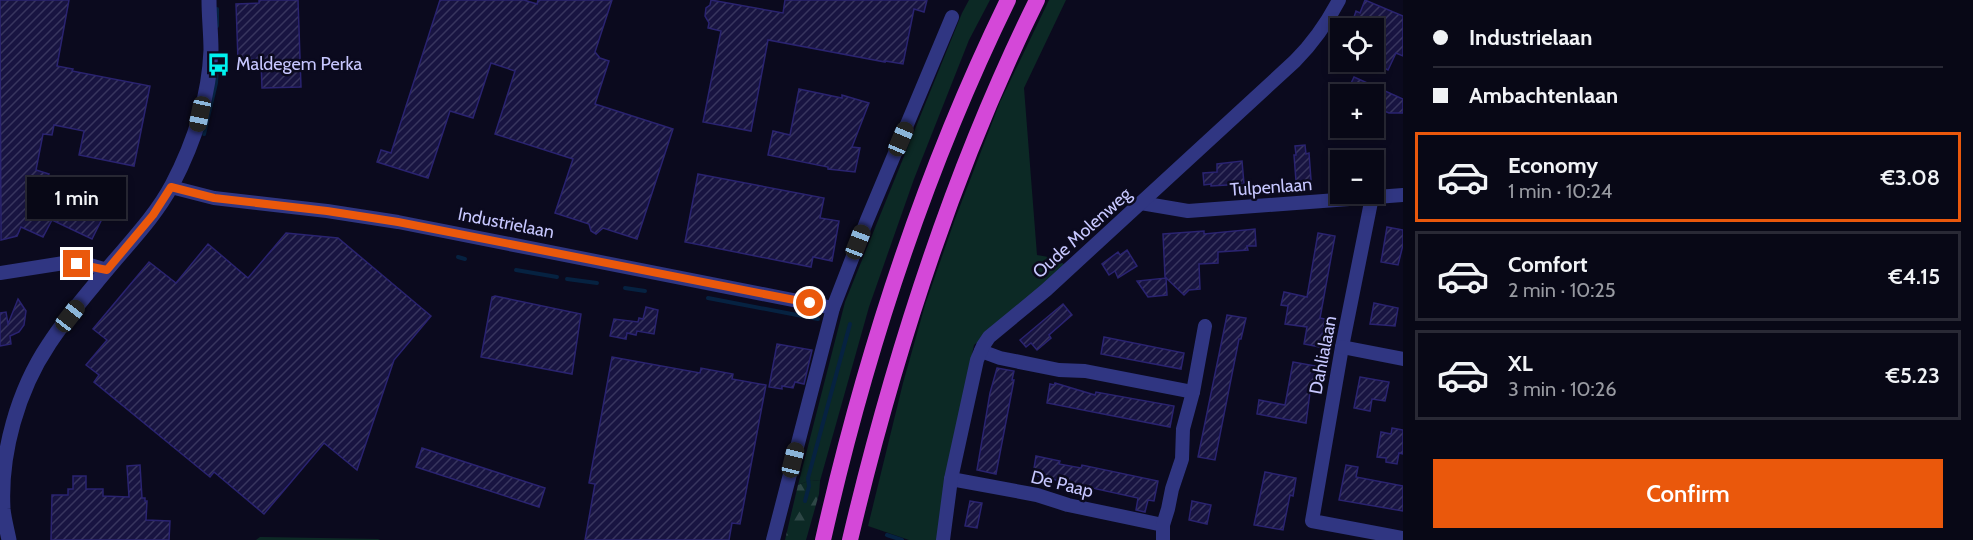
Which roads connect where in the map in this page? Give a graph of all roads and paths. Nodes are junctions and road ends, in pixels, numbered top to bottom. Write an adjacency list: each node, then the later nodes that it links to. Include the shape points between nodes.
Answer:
1 (209, 0): 6 (street, via 208,76 196,133)
2 (1008, 0): 25 (highway, via 958,110 903,254 867,369)
3 (1037, 0): 26 (highway, via 970,148 928,262 886,397)
4 (1339, 0): 10 (street, Oude Molenweg, via 1301,56)
5 (952, 18): 14 (street)
6 (171, 187): 12 (street); 14 (street, Industrielaan, via 214,198 398,222)
7 (1403, 195): 8 (street, Tulpenlaan)
8 (1384, 196)
9 (1330, 200): 10 (street, Tulpenlaan, via 1188,211)
10 (1141, 203): 17 (street, Oude Molenweg, via 989,337)
11 (1371, 204): 16 (street, Dahlialaan)
12 (107, 270): 13 (street, via 64,263); 23 (street, via 48,344 27,383 5,468 3,509)
13 (0, 273)
14 (833, 308): 24 (street)
15 (1205, 326): 19 (street)
16 (1342, 347): 18 (street); 22 (street, Dahlialaan, via 1312,521)
17 (981, 351): 19 (street, via 1059,370 1085,371); 20 (street, Oude Molenweg)
18 (1403, 359)
19 (1193, 392): 21 (street, via 1183,429 1182,459)
20 (951, 479): 21 (street, De Paap); 27 (street, Oude Molenweg)
21 (1163, 525): 28 (street)
22 (1403, 538)
23 (9, 540)
24 (773, 540)
25 (823, 540)
26 (850, 540)
27 (944, 540)
28 (1163, 540)

